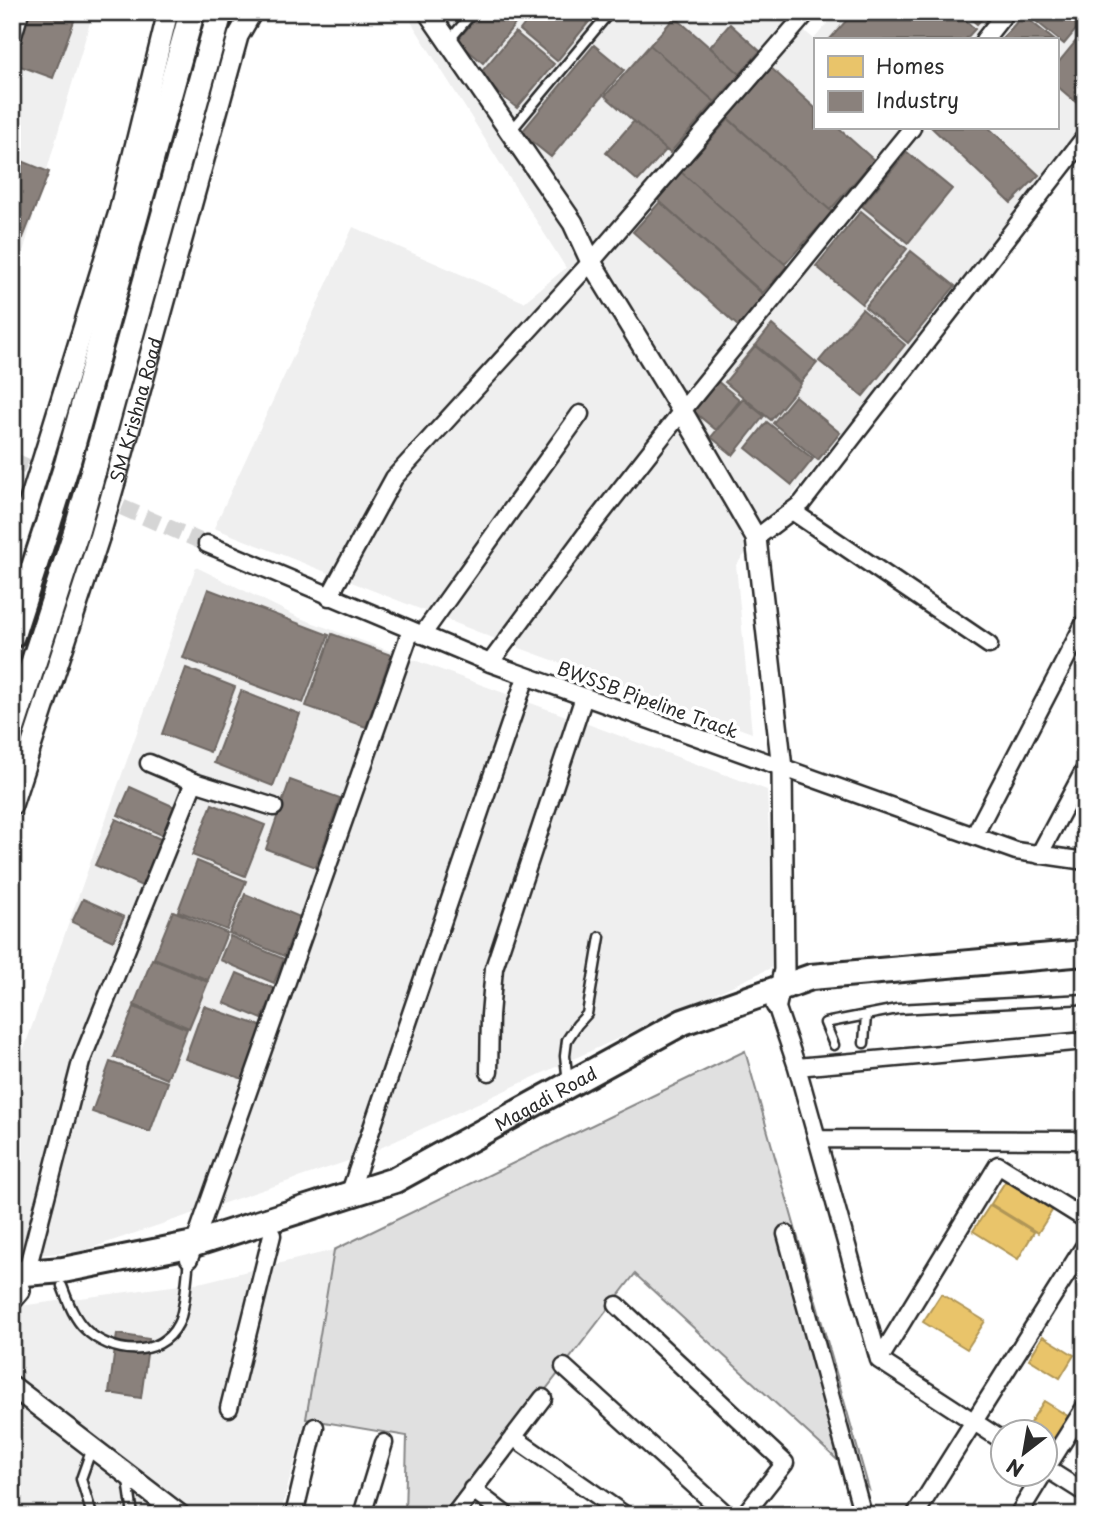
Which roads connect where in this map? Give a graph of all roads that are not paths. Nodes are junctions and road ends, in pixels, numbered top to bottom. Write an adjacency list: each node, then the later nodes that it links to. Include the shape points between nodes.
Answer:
1 (20, 12): 12 (street)
2 (168, 12): 20 (street)
3 (192, 12): 20 (main road)
4 (220, 12): 21 (main road, SM Krishna Road)
5 (252, 12): 21 (street, SM Krishna Road, via 238,36)
6 (428, 12): 13 (street)
7 (473, 12): 13 (lane)
8 (610, 12): 15 (lane)
9 (800, 12): 17 (street, via 804,16)
10 (1006, 12): 11 (street)
11 (986, 38)
12 (12, 39)
13 (449, 42): 15 (street)
14 (910, 130): 18 (street)
15 (510, 132): 17 (street, via 573,223)
16 (1085, 137): 22 (street)
17 (591, 262): 18 (street); 28 (street, via 394,478)
18 (682, 411): 25 (street); 33 (street)
19 (580, 414): 30 (street)
20 (58, 464): 21 (street); 23 (main road, bridge); 23 (street, bridge)
21 (99, 482): 24 (main road, SM Krishna Road, bridge)
22 (792, 511): 25 (street); 32 (street)
23 (38, 517): 27 (street); 31 (main road)
24 (88, 534): 36 (main road, SM Krishna Road); 41 (street, SM Krishna Road)
25 (756, 538): 38 (street)
26 (207, 544): 28 (street, BWSSB Pipeline Track)
27 (12, 556)
28 (329, 597): 30 (street, BWSSB Pipeline Track)
29 (1085, 622): 43 (street)
30 (416, 632): 33 (street, BWSSB Pipeline Track); 65 (street)
31 (12, 635)
32 (989, 645)
33 (490, 663): 34 (street, BWSSB Pipeline Track)
34 (526, 677): 35 (street, BWSSB Pipeline Track); 60 (street)
35 (584, 697): 38 (street, BWSSB Pipeline Track); 56 (street, via 494,968)
36 (12, 729)
37 (149, 763): 40 (street)
38 (782, 768): 43 (street, BWSSB Pipeline Track); 49 (street, via 784,971)
39 (1085, 769): 44 (street)
40 (194, 782): 42 (street); 66 (street, via 81,1062)
41 (12, 805)
42 (274, 807)
43 (974, 836): 44 (street, BWSSB Pipeline Track)
44 (1039, 855): 45 (street, BWSSB Pipeline Track)
45 (1085, 861)
46 (600, 937): 57 (lane, via 587,1014 568,1040)
47 (1085, 953): 49 (main road, Magadi Road, via 811,977)
48 (1085, 968): 49 (main road, Magadi Road)
49 (777, 997): 55 (street); 57 (main road, Magadi Road, via 683,1022); 63 (main road, Magadi Road, via 685,1037 397,1195)
50 (1085, 999): 51 (lane, via 897,1009)
51 (866, 1015): 53 (lane); 54 (lane, via 825,1023)
52 (1085, 1041): 55 (street)
53 (864, 1043)
54 (834, 1045)
55 (797, 1067): 58 (street)
56 (489, 1072)
57 (568, 1085): 60 (main road, Magadi Road, via 395,1180)
58 (817, 1139): 59 (street); 69 (street)
59 (1085, 1140)
60 (349, 1195): 65 (main road, Magadi Road)
61 (1085, 1219): 69 (street, via 998,1166)
62 (786, 1234): 97 (street)
63 (272, 1235): 65 (main road, Magadi Road); 74 (street)
64 (1085, 1245): 75 (street)
65 (191, 1252): 66 (main road, Magadi Road, via 63,1270); 67 (main road, Magadi Road); 67 (lane, via 179,1323 163,1342 151,1348 105,1344 79,1322)
66 (16, 1285): 67 (main road, Magadi Road)
67 (62, 1286)
68 (617, 1305): 96 (street, via 785,1463)
69 (879, 1360): 75 (street)
70 (564, 1367): 95 (street)
71 (12, 1386): 80 (street)
72 (543, 1398): 78 (street)
73 (1085, 1407): 81 (street)
74 (229, 1408)
75 (973, 1421): 77 (street); 98 (street)
76 (315, 1427): 90 (street)
77 (988, 1430)
78 (513, 1437): 85 (street); 94 (street)
79 (384, 1443): 91 (street)
80 (92, 1448): 82 (street); 88 (lane, via 81,1479)
81 (1058, 1450)
82 (127, 1475): 87 (street); 89 (lane)
83 (1058, 1478): 86 (street)
84 (1035, 1488): 99 (street)
85 (472, 1489): 92 (street); 93 (street)
86 (1085, 1493)
87 (174, 1513)
88 (92, 1515)
89 (133, 1515)
90 (294, 1515)
91 (362, 1515)
92 (454, 1515)
93 (506, 1515)
94 (625, 1515)
95 (727, 1515)
96 (744, 1515)
97 (863, 1515)
98 (915, 1515)
99 (1018, 1515)

